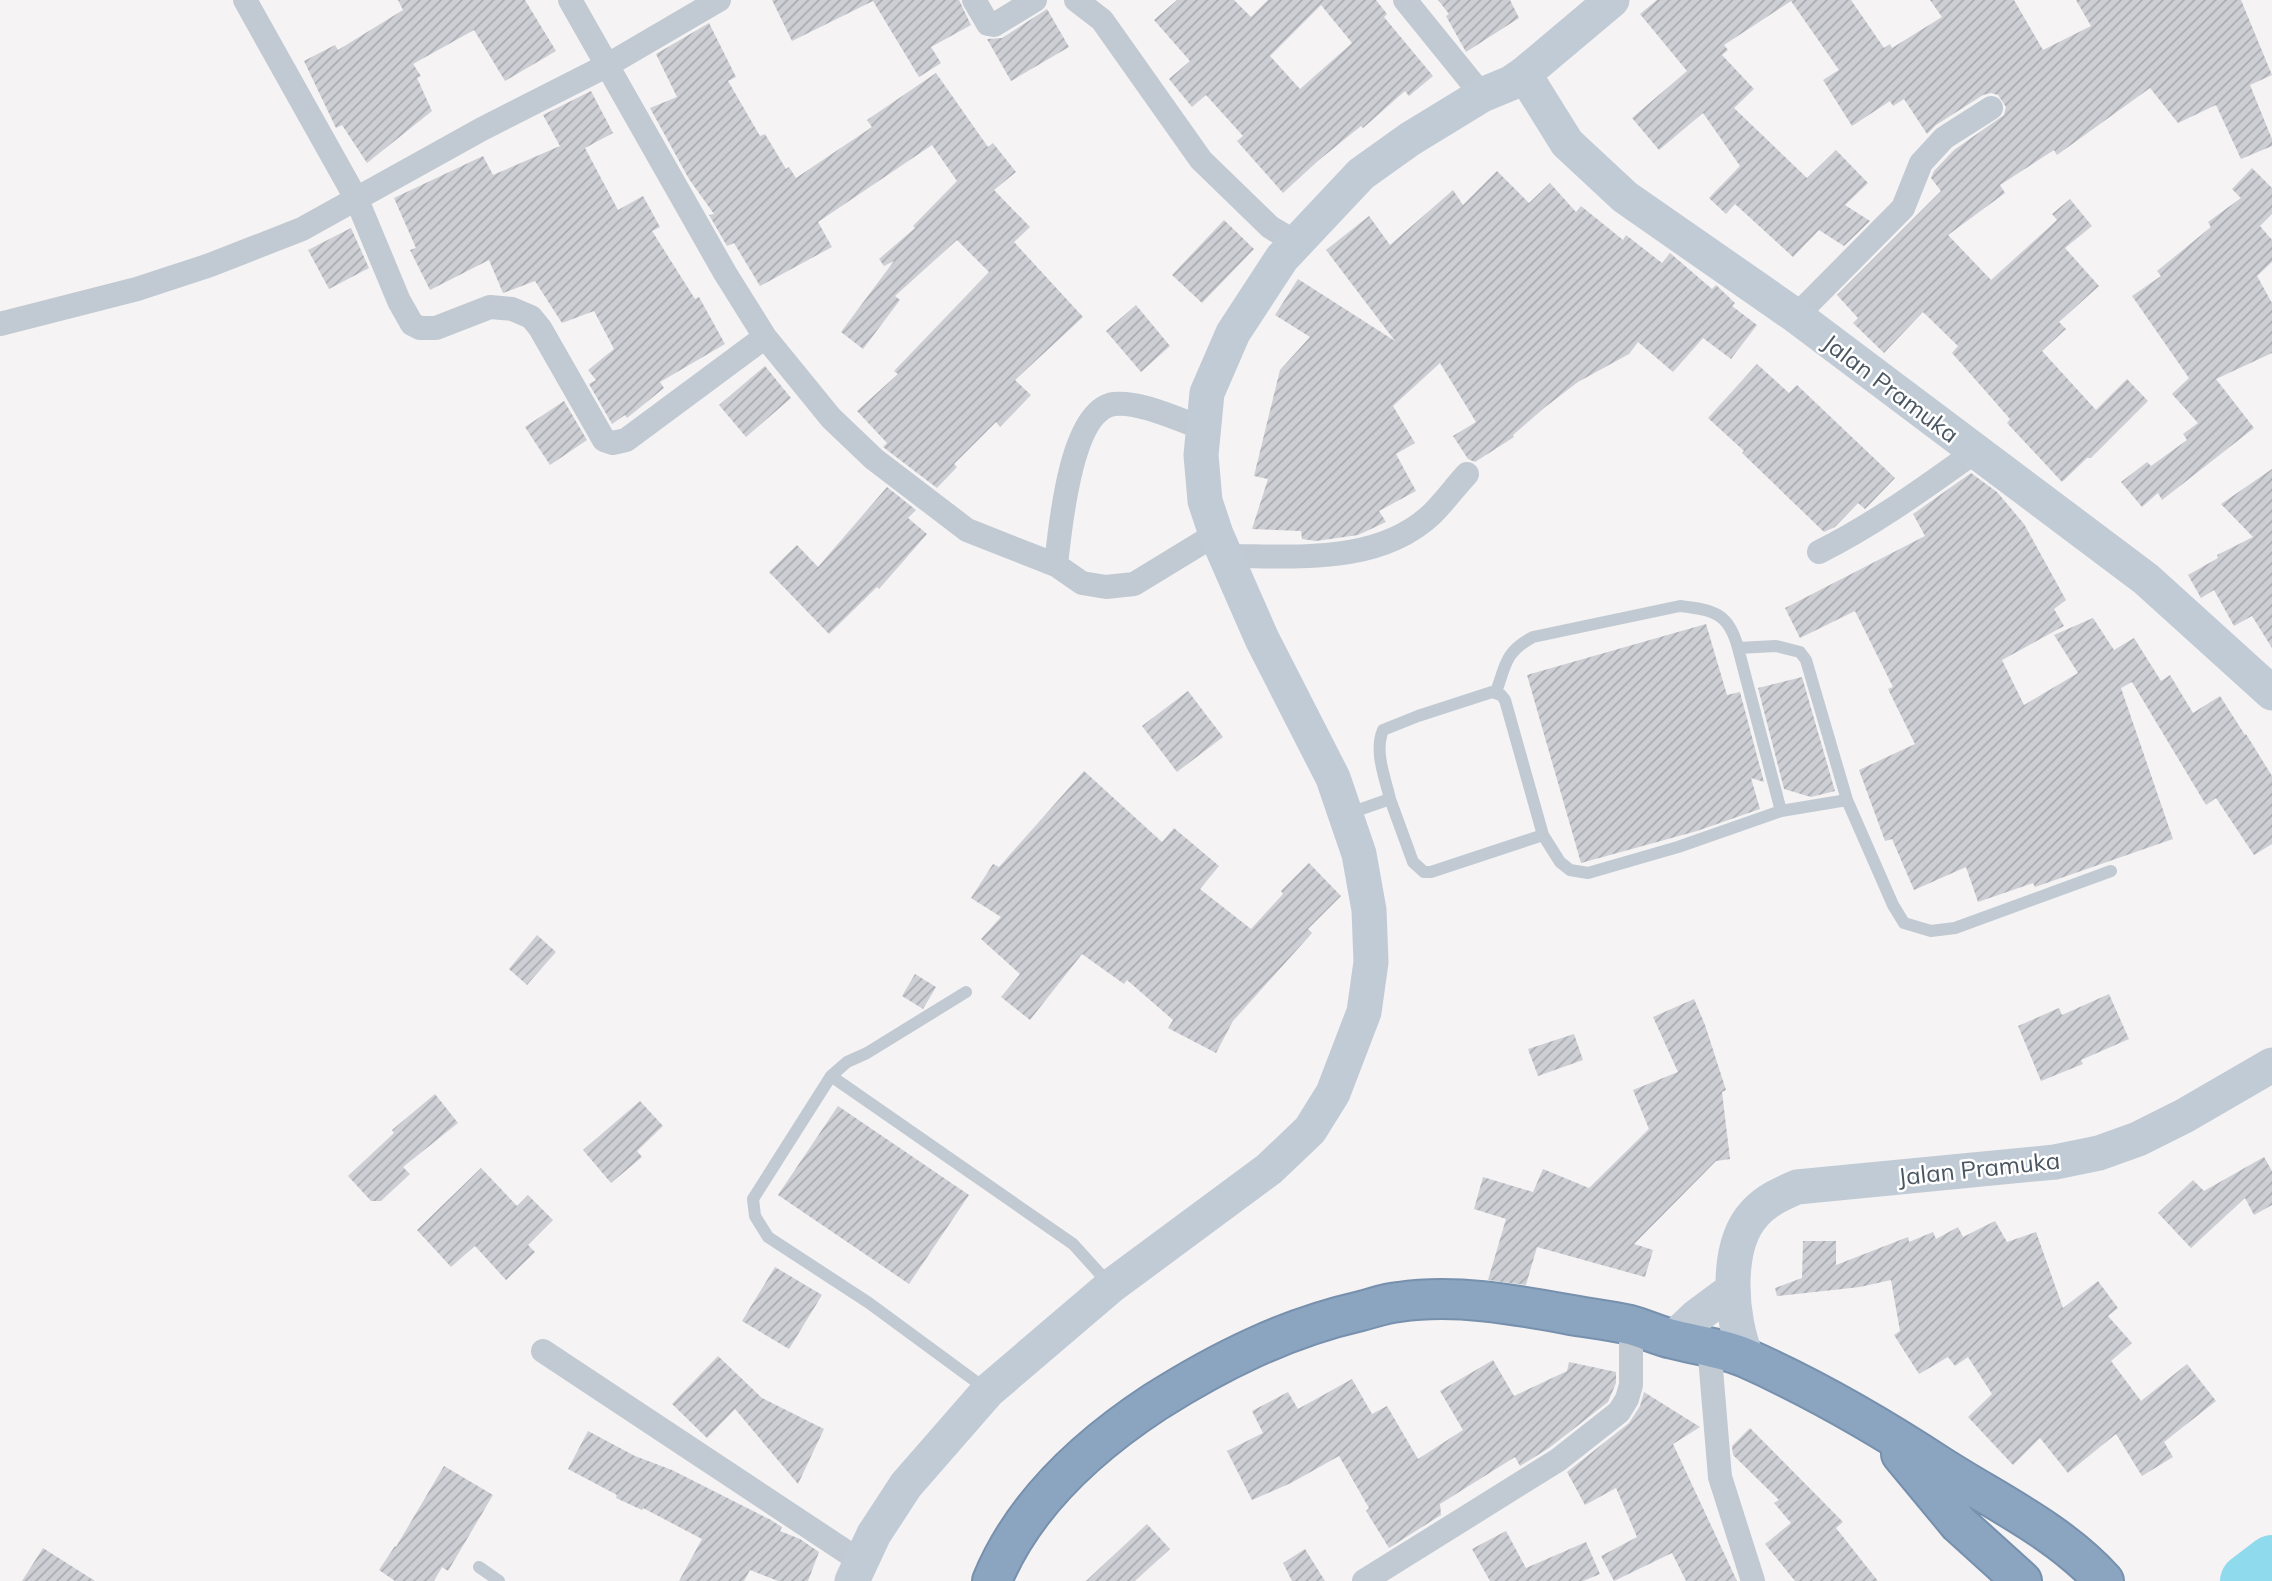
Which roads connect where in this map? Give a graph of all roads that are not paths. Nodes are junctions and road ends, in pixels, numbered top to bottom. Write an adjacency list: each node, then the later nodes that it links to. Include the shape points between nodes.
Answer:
1 (246, 0): 13 (street)
2 (570, 0): 9 (street)
3 (719, 0): 9 (street)
4 (974, 0): 5 (street, via 988,24 994,25)
5 (1035, 0)
6 (1076, 0): 14 (street, via 1102,20 1202,160 1270,227)
7 (1405, 0): 11 (street)
8 (1612, 0): 10 (street)
9 (606, 66): 13 (street); 17 (street)
10 (1524, 74): 11 (street); 15 (street, Jalan Pramuka, via 1567,143 1591,167 1625,197)
11 (1482, 95): 14 (street, via 1361,174)
12 (1991, 108): 15 (street, via 1944,138 1921,163 1903,208)
13 (357, 200): 16 (street, via 302,229 210,265); 17 (street, via 412,324 436,328 490,307 531,317 604,440 626,440)
14 (1297, 243): 18 (street, via 1282,258 1233,334 1207,393)
15 (1796, 316): 19 (street, Jalan Pramuka)
16 (0, 324)
17 (765, 337): 23 (street, via 831,418 874,459 967,530)
18 (1203, 428): 21 (street, via 1206,501); 23 (street, via 1130,405 1110,405 1094,417 1075,450)
19 (1976, 452): 22 (street, via 1906,502); 26 (street, Jalan Pramuka, via 2146,579)
20 (1467, 474): 21 (street, via 1431,515 1406,533 1363,551 1310,555)
21 (1222, 545): 23 (street, via 1135,584 1106,587 1082,583); 30 (street, via 1262,639 1334,778)
22 (1819, 551)
23 (1056, 565)
24 (1738, 648): 25 (lane, via 1733,628 1717,614 1680,606 1533,637 1511,653); 28 (lane, via 1776,646 1800,652 1806,660); 29 (lane)
25 (1496, 692): 27 (lane, via 1383,730 1379,740); 31 (lane, via 1505,700)
26 (2272, 693)
27 (1390, 799): 30 (lane); 31 (lane, via 1413,862 1424,872)
28 (1847, 800): 29 (lane); 32 (lane, via 1892,905 1904,923 1931,931 1955,928)
29 (1782, 811): 31 (lane, via 1588,873 1570,870 1560,862)
30 (1346, 814): 36 (street, via 1369,910 1371,962 1364,1012 1334,1093 1310,1130 1269,1169)
31 (1542, 835)
32 (2111, 871)
33 (966, 992): 35 (lane)
34 (2272, 1065): 37 (street, Jalan Pramuka, via 2185,1116 2099,1153 2055,1162 1797,1187 1769,1200 1743,1231)
35 (831, 1076): 36 (lane, via 1073,1244); 42 (lane, via 753,1199 755,1216 768,1237 869,1303)
36 (1111, 1286): 42 (street)
37 (1732, 1290): 39 (street, via 1697,1316); 41 (street, Jalan Pramuka)
38 (1632, 1326): 39 (highway); 48 (highway, via 1463,1300 1399,1302 1319,1320 1249,1348 1125,1422 1076,1462 1041,1500 1001,1559); 49 (street, via 1631,1385 1619,1412 1558,1460)
39 (1691, 1342): 41 (highway); 50 (street, via 1720,1476)
40 (543, 1351): 45 (street)
41 (1747, 1358): 43 (highway)
42 (988, 1391): 45 (street, via 906,1485)
43 (1877, 1425): 46 (highway, via 2048,1532); 51 (highway, via 1959,1524)
44 (479, 1567): 47 (lane)
45 (856, 1571)
46 (2097, 1574)
47 (499, 1581)
48 (992, 1581)
49 (1364, 1581)
50 (1753, 1581)
51 (2022, 1581)

